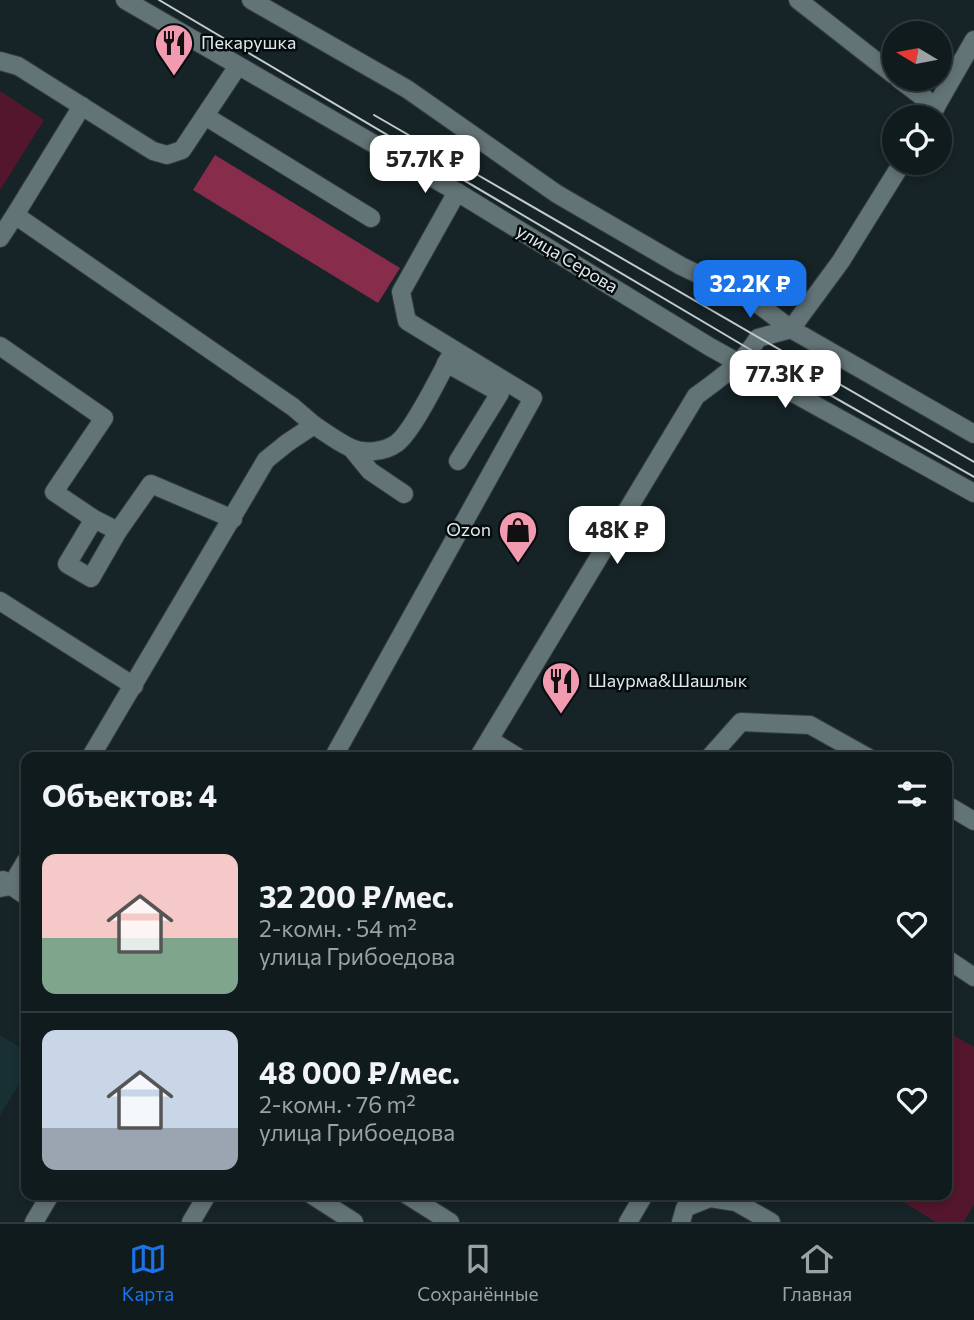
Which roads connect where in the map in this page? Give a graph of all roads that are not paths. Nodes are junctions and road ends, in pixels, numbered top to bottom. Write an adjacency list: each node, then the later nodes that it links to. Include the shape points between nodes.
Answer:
1 (125, 0): 6 (street, улица Серова)
2 (251, 0): 18 (street, via 407,89 557,194 681,266 754,301)
3 (799, 0): 7 (street)
4 (973, 44): 10 (street)
5 (0, 61): 11 (street, via 18,66)
6 (238, 66): 12 (street); 14 (street, улица Серова)
7 (882, 66)
8 (911, 91): 9 (street)
9 (926, 105)
10 (937, 105)
11 (82, 106): 12 (street, via 153,151 167,155 182,150); 15 (street)
12 (205, 116): 16 (street)
13 (895, 175): 18 (street, via 841,261)
14 (457, 192): 20 (street, via 401,292 407,321); 21 (street, улица Серова)
15 (15, 215): 17 (street); 22 (street)
16 (371, 218)
17 (0, 238)
18 (791, 328): 21 (street, via 758,338); 23 (street)
19 (0, 346): 28 (street, via 104,418 54,492)
20 (450, 357): 24 (street, via 397,443 368,452); 25 (street, via 500,393); 35 (street, via 533,398)
21 (740, 361): 27 (street, улица Серова); 33 (street, via 696,397)
22 (314, 425): 24 (street); 29 (street, via 266,460)
23 (974, 434)
24 (352, 449): 26 (street, via 370,471)
25 (458, 461)
26 (404, 494)
27 (974, 494)
28 (94, 519): 30 (street); 30 (street, via 67,564 90,578)
29 (233, 519): 30 (street, via 151,484); 32 (street)
30 (118, 531)
31 (0, 601): 32 (street)
32 (134, 686): 34 (street)
33 (490, 740): 36 (street); 37 (street)
34 (94, 752)
35 (336, 752)
36 (482, 752)
37 (509, 752)
38 (714, 752): 39 (street, via 741,722 810,725)
39 (858, 752)
40 (952, 808): 41 (street)
41 (974, 821)
42 (21, 869): 43 (street)
43 (9, 887)
44 (952, 961): 45 (street)
45 (974, 976)
46 (47, 1200): 54 (street)
47 (204, 1200): 55 (street)
48 (320, 1200): 56 (street)
49 (415, 1200): 57 (street)
50 (640, 1200): 58 (street)
51 (704, 1200): 53 (street)
52 (723, 1200): 59 (street, via 736,1202)
53 (680, 1208)
54 (34, 1222)
55 (191, 1222)
56 (354, 1222)
57 (450, 1222)
58 (628, 1222)
59 (771, 1222)

